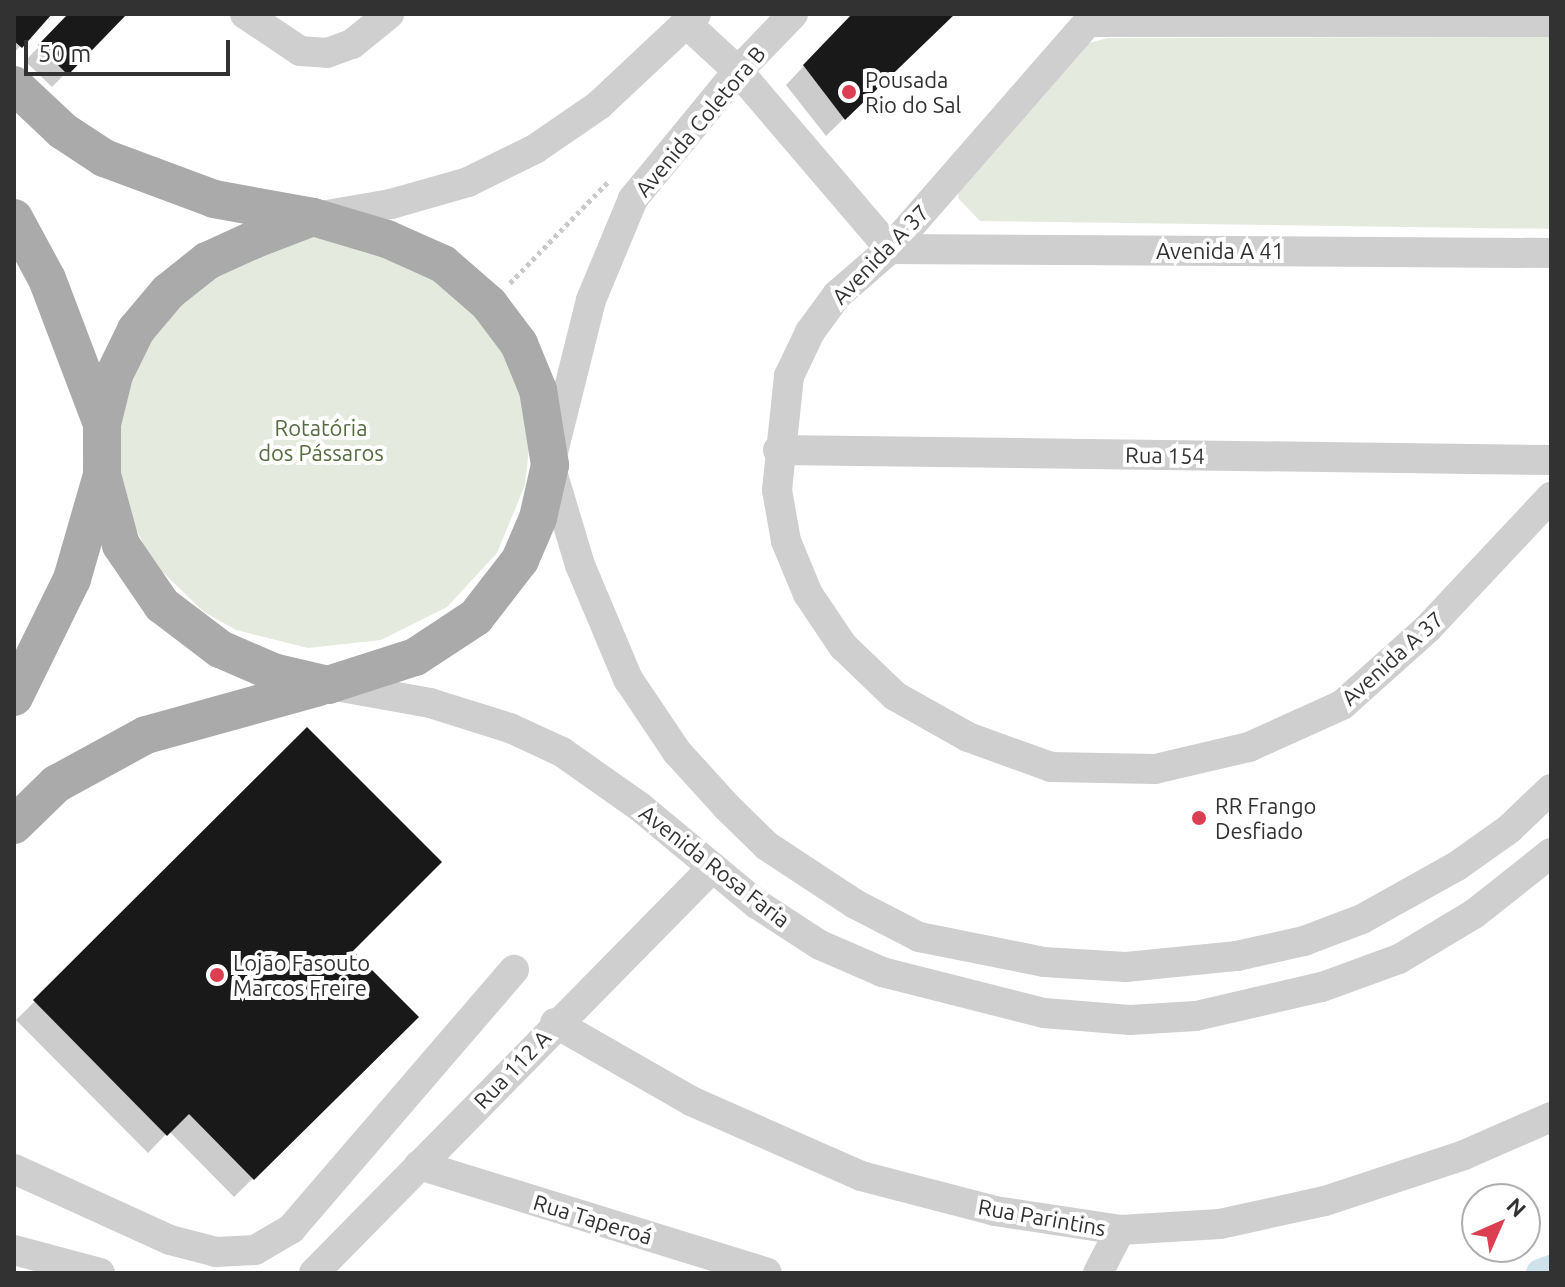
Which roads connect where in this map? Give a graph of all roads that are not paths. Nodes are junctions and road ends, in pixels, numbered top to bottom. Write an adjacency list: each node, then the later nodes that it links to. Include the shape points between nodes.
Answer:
1 (245, 14): 2 (street, via 300,51 327,53 352,44)
2 (389, 14)
3 (793, 14): 7 (street, Avenida Coletora B)
4 (1092, 18): 6 (street); 11 (street, Avenida A 37)
5 (691, 19): 7 (street); 9 (street, via 599,105 535,149 468,182 391,204)
6 (1551, 22)
7 (738, 71): 11 (street); 16 (street, Avenida Coletora B, via 633,199 591,300)
8 (14, 85): 9 (main road, via 63,131 104,158 214,199)
9 (313, 217): 13 (main road, via 207,261 168,292 136,330 114,375); 16 (main road, via 387,239 443,264 489,304 519,344 538,390)
10 (14, 218): 13 (main road, via 47,279)
11 (890, 249): 12 (street, Avenida A 41); 14 (street, Avenida A 37, via 837,295 810,332 789,376)
12 (1551, 253)
13 (102, 424): 17 (main road)
14 (778, 450): 15 (street, Rua 154); 18 (street, Avenida A 37, via 777,490 786,541 808,594 843,646 895,696 968,737 1051,767 1155,769 1249,747 1342,705 1428,628)
15 (1551, 460)
16 (550, 465): 19 (main road, via 538,518 520,560 476,617 415,657); 21 (street, via 580,565 628,679 677,752 767,846 855,904 919,937 1044,962 1126,967 1184,964 1304,941 1362,919 1445,873 1509,829)
17 (102, 475): 19 (main road, via 121,545 162,605 220,649 273,672); 20 (main road, via 72,579)
18 (1551, 497)
19 (328, 685): 22 (main road, via 146,735 56,784); 24 (street, Avenida Rosa Faria, via 430,703 549,746 640,807)
20 (14, 697)
21 (1551, 789)
22 (14, 825)
23 (1551, 853): 24 (street, Avenida Rosa Faria, via 1474,914 1399,959 1322,987 1196,1016 1130,1020 1001,1005 882,972 820,945)
24 (713, 867): 26 (street, Rua 112 A)
25 (514, 970): 29 (street, via 291,1229 255,1250 216,1252 170,1240)
26 (555, 1023): 28 (street, Rua 112 A); 30 (street, Rua Parintins, via 691,1101 861,1176 995,1211)
27 (1551, 1117): 30 (street, Rua Parintins, via 1464,1155 1325,1201 1220,1224)
28 (419, 1165): 33 (street, Rua 112 A); 34 (street, Rua Taperoá)
29 (14, 1169)
30 (1120, 1230): 35 (street)
31 (14, 1250): 32 (street)
32 (100, 1273)
33 (314, 1273)
34 (767, 1273)
35 (1098, 1273)

